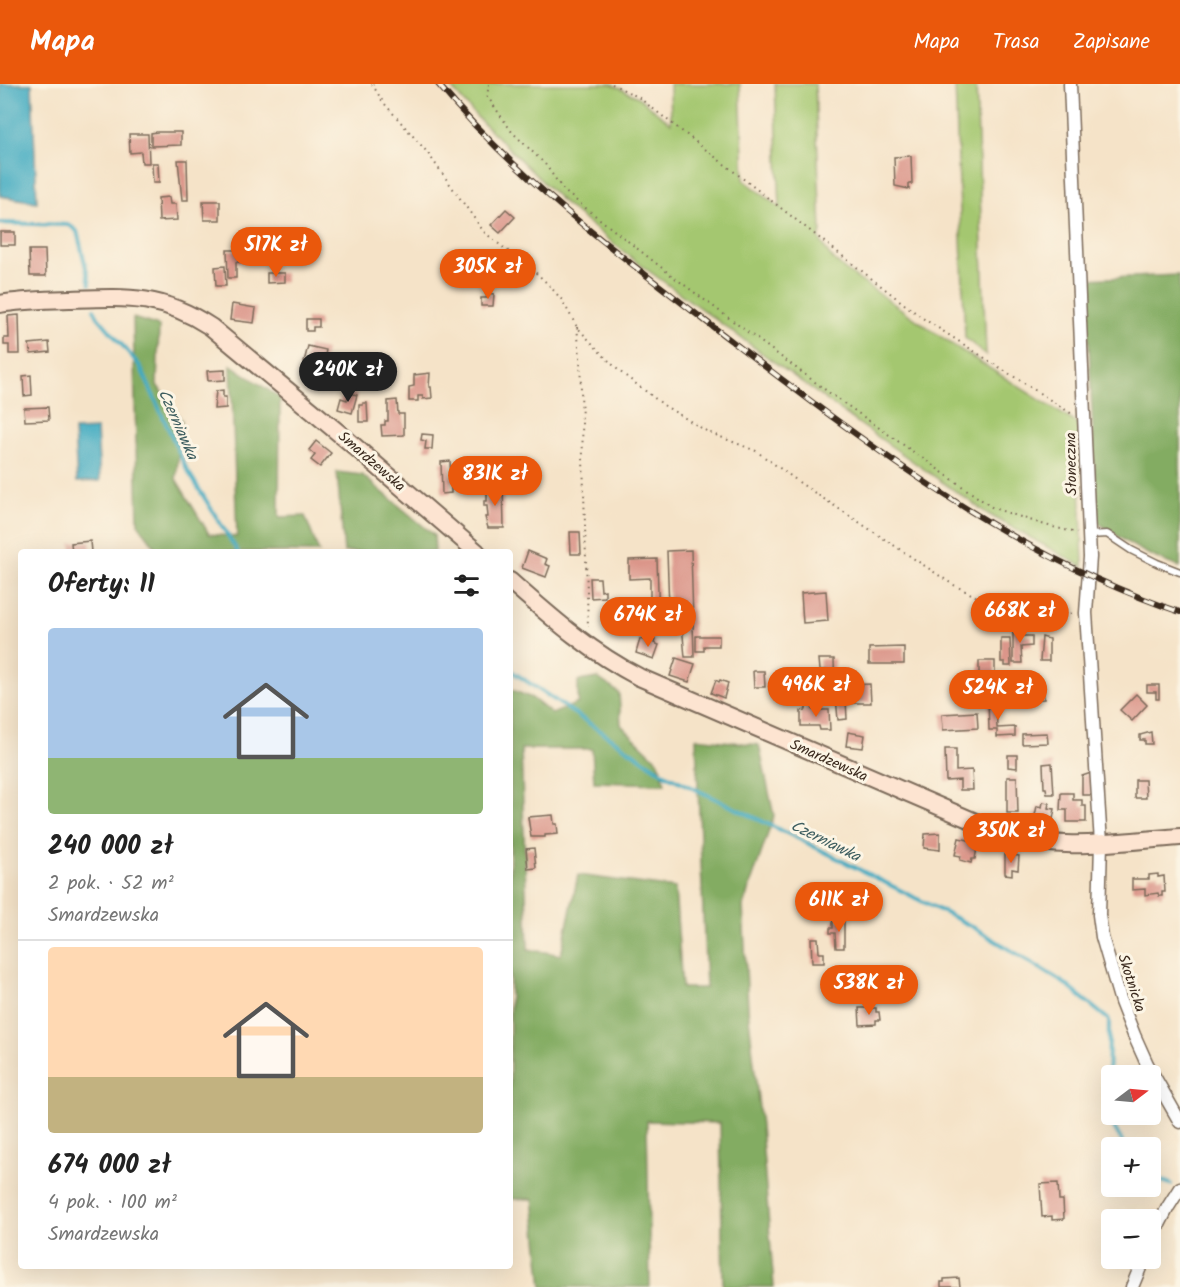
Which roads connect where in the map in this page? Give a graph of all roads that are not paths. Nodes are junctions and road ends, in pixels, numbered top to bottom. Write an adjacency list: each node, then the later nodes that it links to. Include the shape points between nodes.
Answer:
1 (1070, 84): 3 (street, Słoneczna)
2 (0, 304): 4 (street, Smardzewska, via 134,298 196,317)
3 (1089, 535): 5 (lane, via 1107,534 1131,550); 8 (street, Słoneczna, via 1086,614)
4 (474, 549)
5 (1180, 572)
6 (513, 584): 8 (street, Smardzewska, via 588,646 639,677 1001,833 1048,844)
7 (1180, 837): 8 (street, Smardzewska)
8 (1101, 843): 9 (street, Skotnicka, via 1099,915 1108,957 1134,1035)
9 (1180, 1122)
10 (1180, 1188): 11 (street)
11 (1161, 1221)
12 (1139, 1269): 13 (street)
13 (1132, 1287)

